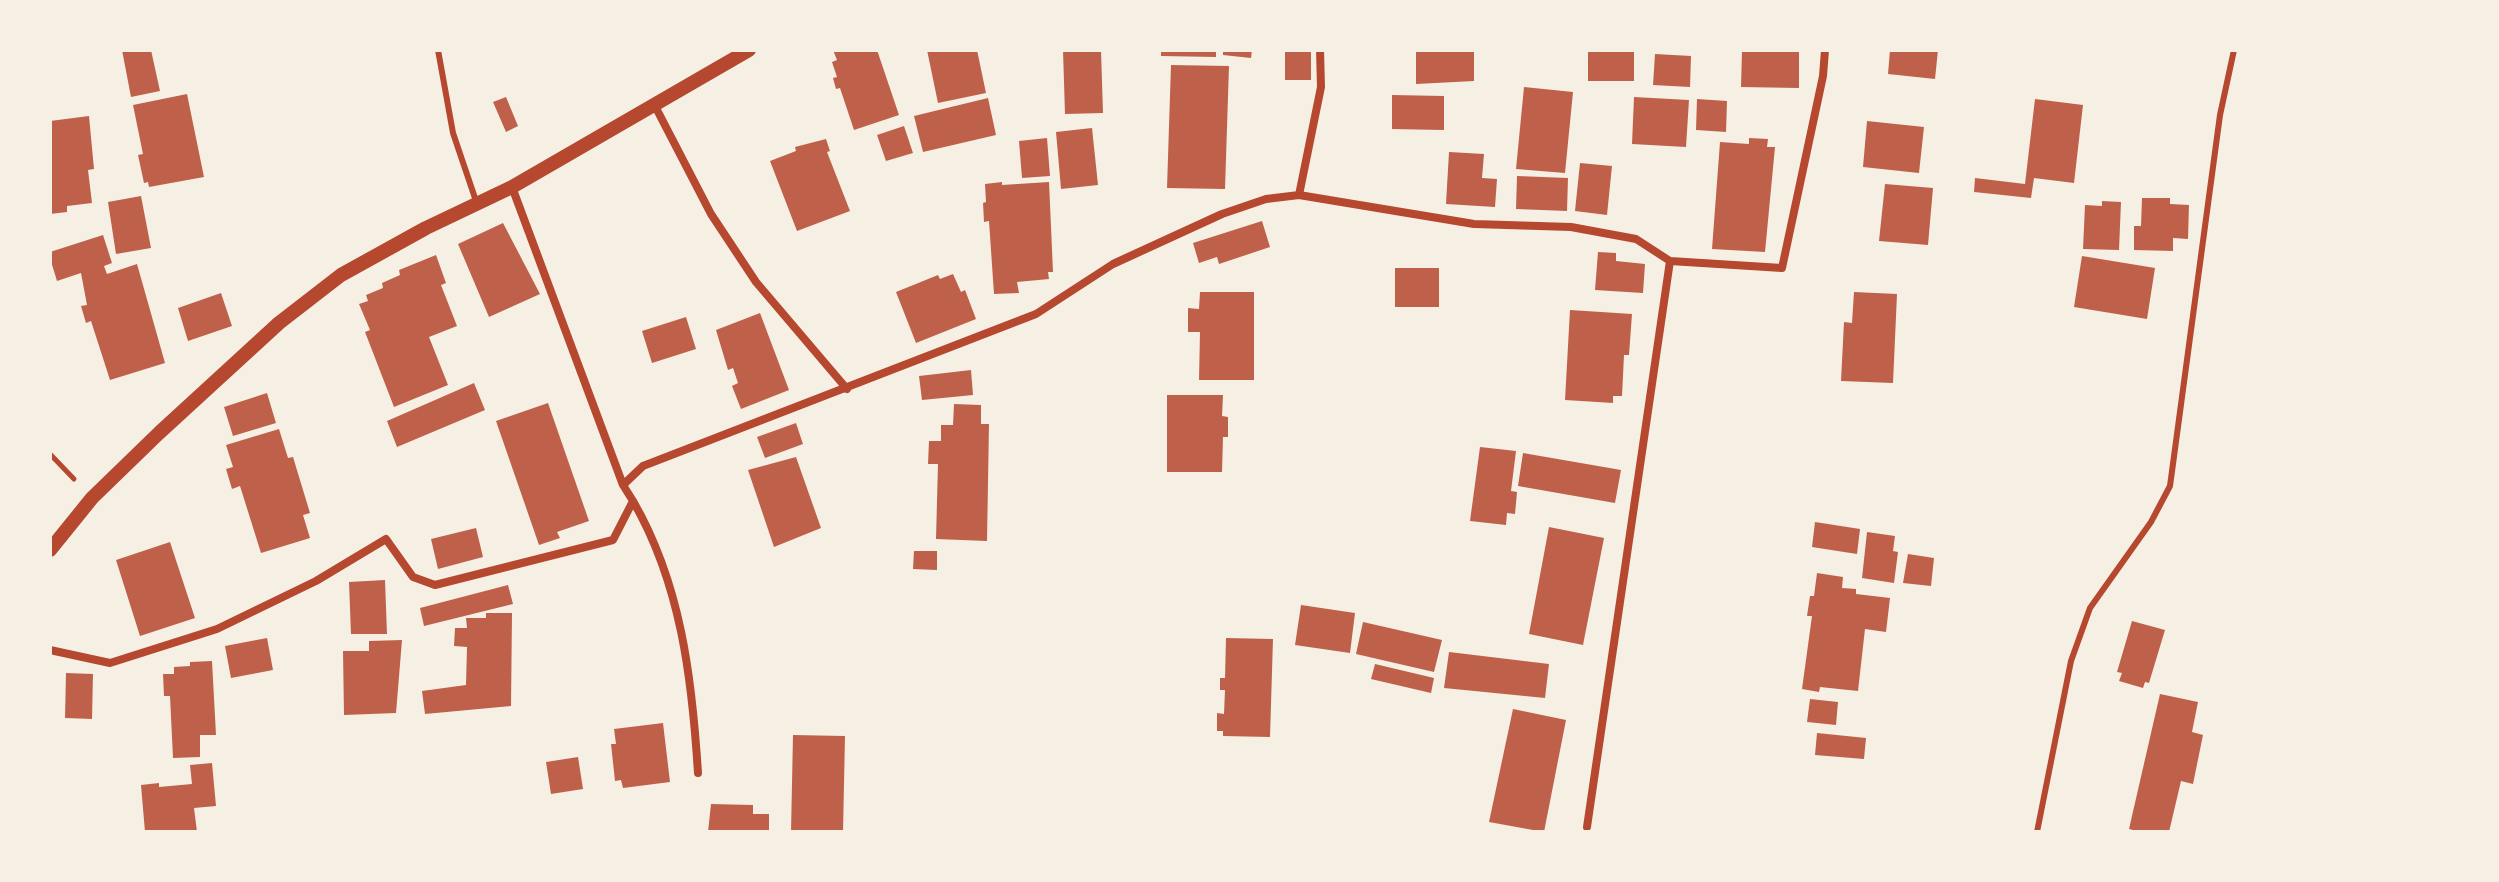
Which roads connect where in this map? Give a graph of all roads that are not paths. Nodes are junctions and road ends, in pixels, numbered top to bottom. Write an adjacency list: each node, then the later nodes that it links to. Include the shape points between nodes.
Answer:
1 (438, 50): 9 (lane, via 453,133)
2 (749, 50): 6 (street)
3 (1320, 50): 8 (street, via 1321,87)
4 (1825, 50): 10 (street, via 1782,268)
5 (2234, 50): 18 (lane, via 2220,115 2170,486 2090,608 2071,661)
6 (655, 106): 7 (street); 11 (street, via 711,214 756,282)
7 (512, 187): 9 (street); 12 (street)
8 (1299, 195): 10 (street, via 1474,224 1571,227 1636,239); 11 (street, via 1266,199 1222,214 1113,264 1036,314)
9 (476, 202): 14 (street, via 341,275 279,323 92,498)
10 (1670, 261): 17 (street)
11 (847, 389): 12 (street, via 643,466)
12 (623, 485): 13 (street)
13 (633, 501): 15 (street, via 613,540 435,585 413,577 386,539 316,581 217,629 110,663); 16 (street, via 654,538 676,598)
14 (50, 550)
15 (50, 650)
16 (698, 773)
17 (1587, 827)
18 (2037, 832)

